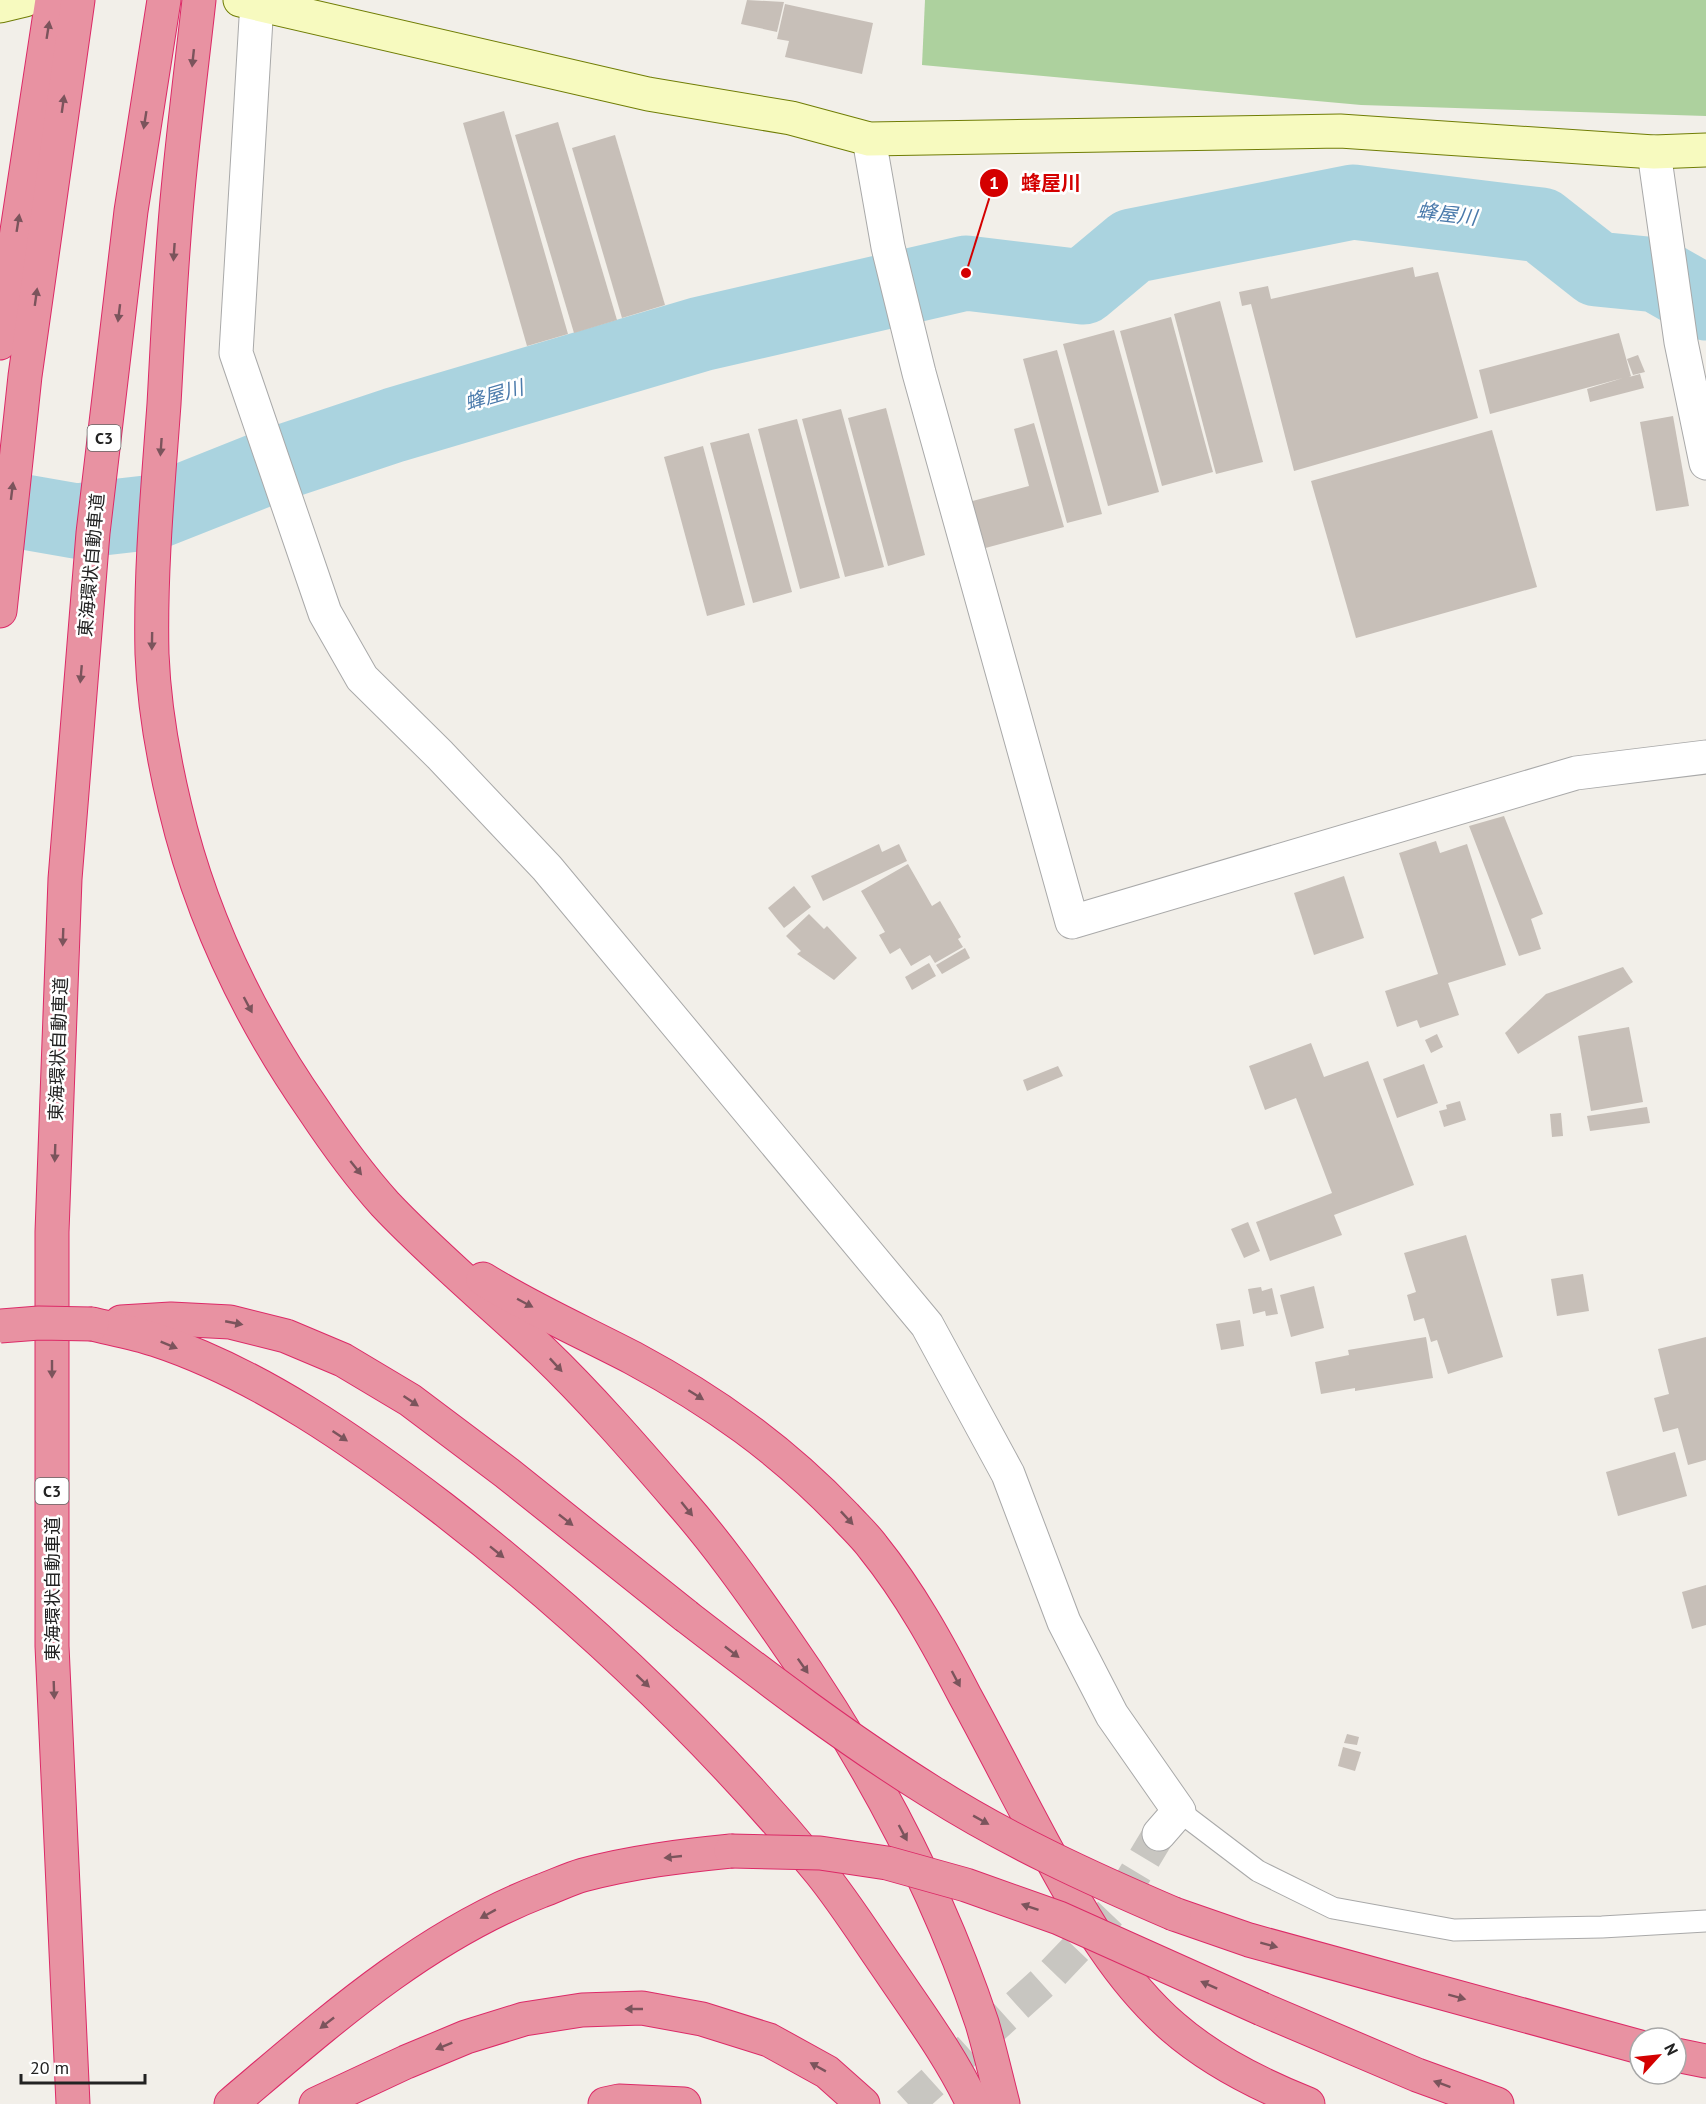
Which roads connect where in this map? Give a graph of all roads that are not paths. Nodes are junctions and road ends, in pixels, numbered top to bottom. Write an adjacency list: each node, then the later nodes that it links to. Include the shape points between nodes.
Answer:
1 (25, 0): 7 (street)
2 (52, 0): 11 (highway, one-way to 2)
3 (78, 0): 13 (highway, one-way to 3, via 25,376)
4 (164, 0): 23 (highway, 東海環状自動車道 / C3, one-way to 23, via 131,211 93,533 65,879 52,1232 52,1646)
5 (200, 0): 15 (highway, one-way to 15, via 177,204 154,556 152,655 159,730 176,813 197,882 248,1006 288,1074 338,1146)
6 (249, 1): 8 (street, via 648,94 791,118); 18 (street, via 236,353 325,613 362,678 547,868 927,1325 1008,1474 1064,1622)
7 (0, 6)
8 (869, 139): 10 (street, via 1340,131); 14 (street, via 888,248 919,373 1072,922 1576,773)
9 (1706, 150): 10 (street)
10 (1654, 152): 12 (street, via 1681,342)
11 (0, 343)
12 (1706, 463)
13 (0, 611)
14 (1706, 757)
15 (421, 1240): 30 (highway, one-way to 30, via 546,1355 683,1504 807,1672 870,1771 911,1848 983,2027); 31 (highway, one-way to 31, via 505,1293 697,1395 763,1440 819,1489 873,1546 915,1606 1066,1885 1136,1990 1173,2027 1216,2059 1269,2089)
16 (92, 1324): 17 (highway, bridge); 20 (highway, one-way to 20, bridge, via 171,1319 230,1322 286,1336 343,1360 419,1407 840,1732 932,1792 1086,1876 1174,1914 1261,1943); 29 (highway, one-way to 29, via 155,1340 215,1364 278,1396 407,1482 576,1618 659,1695 737,1776 822,1874 925,2023)
17 (0, 1326)
18 (1169, 1823): 19 (lane, via 1333,1908 1454,1930)
19 (1706, 1921)
20 (1628, 2044)
21 (1688, 2057): 22 (highway)
22 (1706, 2061)
23 (73, 2104)
24 (231, 2104): 32 (highway, one-way to 24, bridge, via 1417,2075 1262,2009 1059,1917 966,1885 887,1863 820,1853 731,1851 653,1860 581,1876 505,1905 441,1941 375,1986)
25 (316, 2104): 28 (highway, one-way to 25, via 827,2072 770,2040 702,2019 642,2008 582,2010 514,2022 456,2041)
26 (605, 2104): 27 (highway)
27 (684, 2104)
28 (863, 2104)
29 (973, 2104)
30 (1003, 2104)
31 (1308, 2104)
32 (1497, 2104)

